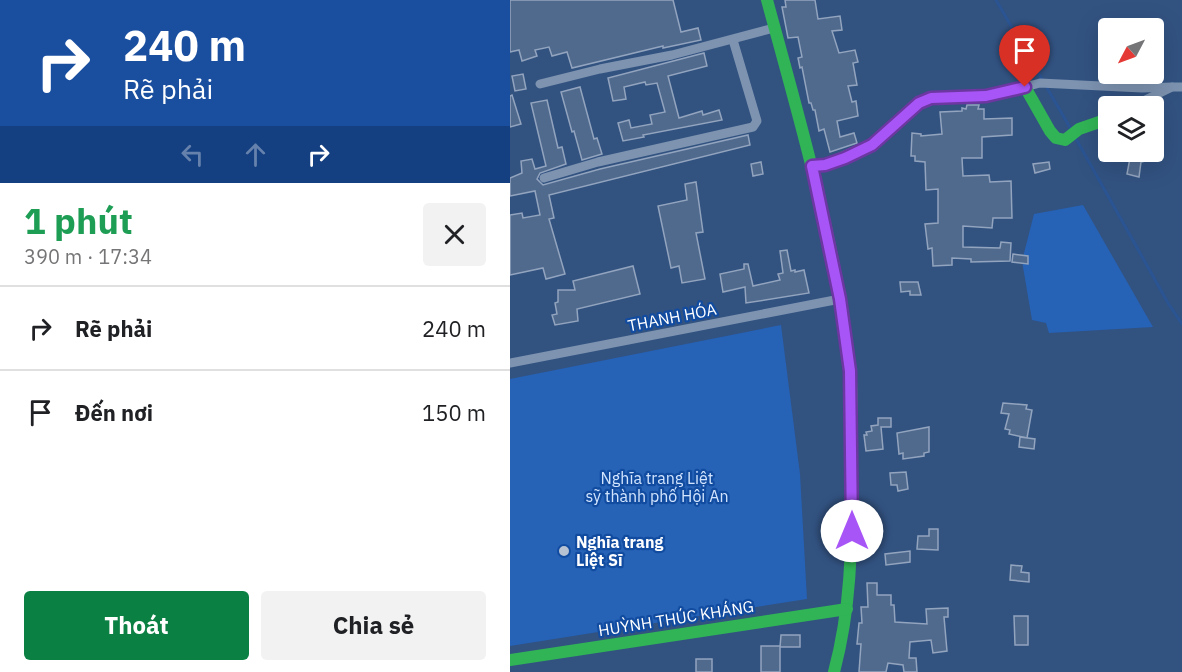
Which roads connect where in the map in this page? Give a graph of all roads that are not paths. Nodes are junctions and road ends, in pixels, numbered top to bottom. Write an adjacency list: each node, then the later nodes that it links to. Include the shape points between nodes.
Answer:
1 (767, 0): 2 (street)
2 (774, 28): 3 (street); 9 (street)
3 (733, 40): 4 (street); 10 (street, via 757,121 753,127)
4 (540, 84)
5 (1025, 87): 6 (street); 8 (street, via 1056,138 1065,140 1078,129); 9 (street, via 986,96 931,98 919,103 872,145 825,165)
6 (1177, 87): 7 (street)
7 (1156, 96)
8 (1098, 124)
9 (812, 166): 11 (street)
10 (544, 178)
11 (840, 299): 12 (street, THANH HÓA); 13 (street, via 850,371 852,447 852,553)
12 (510, 363)
13 (847, 609): 14 (street, HUỲNH THÚC KHÁNG); 15 (street)
14 (510, 660)
15 (834, 672)

